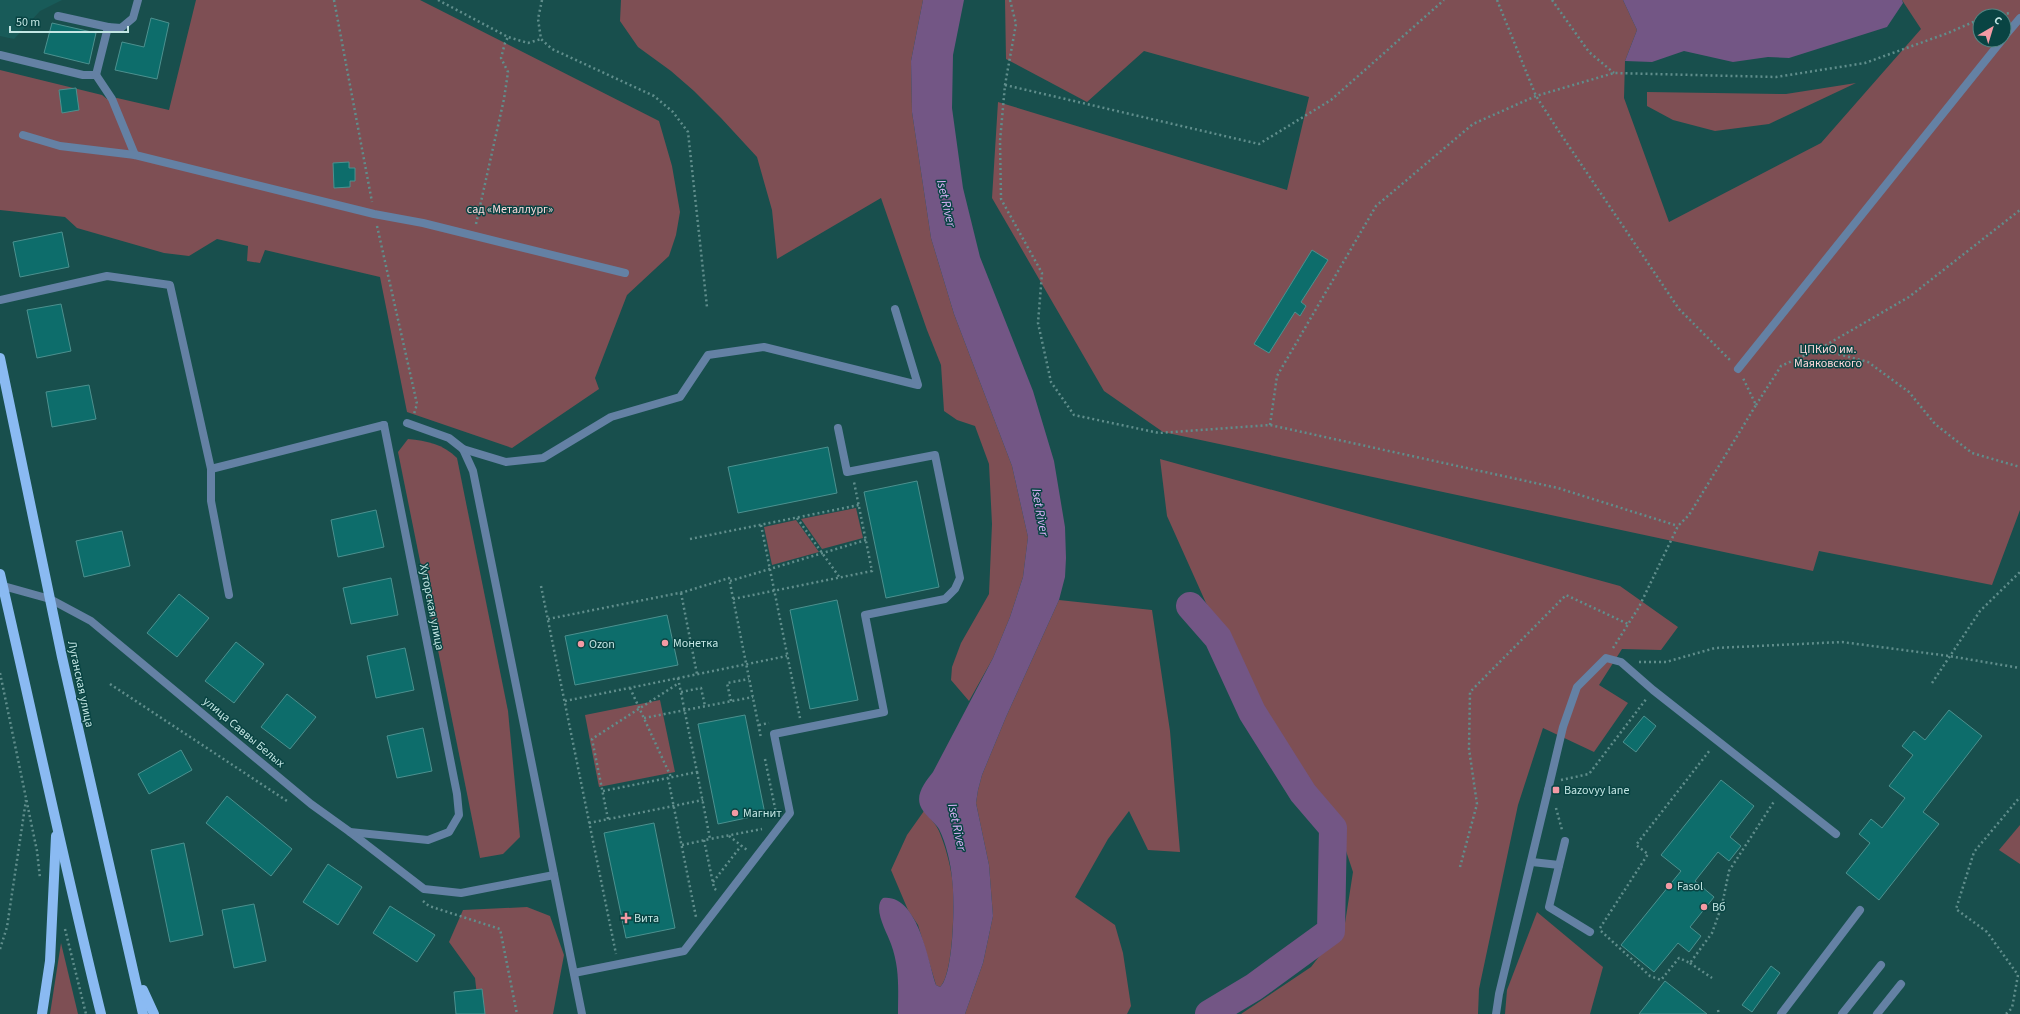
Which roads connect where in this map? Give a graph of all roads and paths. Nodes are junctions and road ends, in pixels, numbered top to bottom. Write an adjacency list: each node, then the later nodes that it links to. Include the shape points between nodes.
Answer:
1 (138, 0): 12 (street, via 133,18 121,28)
2 (334, 0): 25 (path)
3 (438, 0): 14 (path)
4 (542, 0): 15 (path, via 538,19)
5 (1010, 0): 20 (path, via 1016,24)
6 (1444, 0): 20 (path, via 1331,100 1259,144)
7 (1497, 0): 21 (path)
8 (1552, 0): 18 (path, via 1589,52)
9 (58, 16): 12 (street)
10 (2020, 18): 13 (street)
11 (1972, 22): 18 (path, via 1865,63 1791,75 1776,77)
12 (108, 27): 19 (street)
13 (2012, 28)
14 (508, 37): 15 (path, via 528,44); 26 (path, via 501,58 508,72 504,100)
15 (541, 39): 29 (path, via 552,49 654,96 673,112 688,132)
16 (1996, 48): 33 (street)
17 (0, 55): 19 (street, via 83,75)
18 (1614, 73): 21 (path)
19 (96, 75): 23 (street, via 112,99)
20 (1005, 85): 36 (path, via 1000,141 1001,199 1042,273 1038,323 1052,382 1074,415 1159,433)
21 (1536, 96): 33 (path, via 1679,309); 36 (path, via 1473,124 1376,206 1277,376)
22 (23, 135): 23 (street, via 60,146)
23 (135, 155): 25 (street)
24 (2020, 210): 31 (path, via 1909,297)
25 (374, 214): 26 (street); 35 (path, via 417,404 415,414)
26 (474, 235): 27 (street)
27 (625, 273)
28 (0, 300): 40 (street, via 107,276 170,285)
29 (707, 307)
30 (895, 309): 38 (street, via 918,385 764,347 708,354 680,397 611,417 543,458 506,462)
31 (1819, 349): 34 (path, via 1781,366); 39 (path, via 1868,362 1909,392 1935,424 1972,452)
32 (0, 358): 59 (main road, Луганская улица)
33 (1738, 369): 34 (path)
34 (1756, 405): 45 (path, via 1689,515)
35 (407, 423): 38 (street, via 449,438)
36 (1270, 425): 45 (path, via 1558,488)
37 (838, 428): 41 (street, via 847,472)
38 (463, 449): 119 (street, via 473,471)
39 (2020, 467)
40 (212, 469): 58 (street, via 211,501); 94 (street, Хуторская улица, via 384,425)
41 (852, 472): 42 (path); 86 (street, via 935,455 960,578 955,589 945,599 865,615 884,712)
42 (859, 505): 43 (path); 47 (path)
43 (797, 518): 44 (path); 48 (path)
44 (761, 525): 46 (path); 49 (path)
45 (1678, 526): 62 (path, via 1639,607)
46 (690, 539)
47 (866, 540): 48 (path); 52 (path, via 872,571)
48 (822, 553): 49 (path); 52 (path)
49 (770, 569): 53 (path); 56 (path)
50 (2020, 572): 64 (path, via 1980,611)
51 (0, 574): 54 (main road)
52 (840, 578): 56 (path)
53 (730, 582): 57 (path, via 729,578); 60 (path)
54 (1, 586): 59 (street, улица Саввы Белых); 104 (main road)
55 (541, 586): 61 (path)
56 (774, 591): 60 (path); 63 (path)
57 (681, 593): 61 (path); 70 (path)
58 (229, 595)
59 (50, 599): 107 (street, улица Саввы Белых, via 91,621 311,804); 126 (main road, Луганская улица)
60 (733, 599): 67 (path)
61 (548, 619): 80 (path)
62 (1628, 624): 65 (path); 118 (path, via 1566,595 1470,692 1469,749 1477,804)
63 (787, 656): 67 (path); 86 (path)
64 (1949, 656): 66 (path, via 1842,642 1715,648 1666,662); 68 (path); 74 (path)
65 (1606, 658): 66 (street); 92 (street, via 1577,687 1563,727)
66 (1621, 662): 77 (street)
67 (746, 665): 70 (path); 72 (path)
68 (2020, 668)
69 (0, 672): 97 (path)
70 (697, 674): 71 (path)
71 (678, 678): 73 (path); 76 (path)
72 (749, 679): 79 (path); 81 (path, via 727,683)
73 (679, 683): 78 (path); 83 (path)
74 (1932, 683)
75 (110, 684): 99 (path)
76 (630, 688): 80 (path); 83 (path)
77 (1653, 690): 92 (path, via 1589,774); 108 (street)
78 (681, 692): 82 (path, via 701,688); 84 (path)
79 (753, 697): 81 (path); 87 (path)
80 (565, 701): 103 (path)
81 (731, 701): 82 (path)
82 (705, 706): 84 (path)
83 (639, 708): 85 (path); 93 (path, via 592,739)
84 (685, 710): 85 (path); 90 (path)
85 (644, 718): 91 (path)
86 (802, 728): 105 (street, via 774,734 790,813)
87 (762, 740)
88 (1717, 753): 128 (path, via 1711,748 1636,845 1648,854 1598,929 1650,976 1661,980 1679,958)
89 (765, 756): 105 (path)
90 (697, 772): 91 (path); 98 (path)
91 (670, 778): 93 (path); 101 (path)
92 (1549, 786): 116 (street)
93 (603, 791): 102 (path)
94 (457, 794): 107 (street, улица Саввы Белых, via 459,815 449,832 428,840)
95 (1770, 796): 128 (path, via 1776,801 1729,871 1722,905 1712,933)
96 (2020, 797): 146 (path, via 1974,852 1956,909 1987,932 2018,975 2012,1008)
97 (26, 798): 106 (path); 127 (path, via 7,927)
98 (703, 800): 101 (path); 110 (path)
99 (291, 804)
100 (1556, 805): 112 (path)
101 (674, 806): 102 (path); 113 (path)
102 (608, 819): 103 (path)
103 (589, 823): 129 (path)
104 (56, 824): 135 (main road, via 50,961); 136 (main road)
105 (779, 827): 109 (path); 115 (street)
106 (33, 829)
107 (350, 832): 119 (street, via 424,889 460,893)
108 (1836, 834)
109 (728, 836): 110 (path); 114 (path)
110 (710, 839): 111 (path)
111 (704, 840): 113 (path); 120 (path)
112 (1565, 842): 117 (street)
113 (682, 845): 124 (path)
114 (741, 846): 115 (path); 120 (path)
115 (757, 858): 122 (street)
116 (1532, 862): 117 (street); 141 (street)
117 (1559, 865): 125 (street, via 1549,908)
118 (1460, 866)
119 (554, 875): 131 (street)
120 (713, 882): 122 (path, via 714,888)
121 (417, 896): 139 (path, via 429,906 500,929)
122 (725, 898): 124 (street)
123 (1860, 910): 143 (street)
124 (699, 932): 129 (street, via 684,952)
125 (1590, 932)
126 (127, 943): 137 (main road, Луганская улица); 138 (main road, via 145,998)
127 (0, 949)
128 (1690, 963): 132 (path)
129 (618, 965): 131 (street)
130 (1881, 965): 144 (street)
131 (574, 973): 140 (street)
132 (1712, 978)
133 (1901, 984): 145 (street)
134 (1718, 1010): 142 (path)
135 (42, 1014)
136 (101, 1014)
137 (143, 1014)
138 (154, 1014)
139 (517, 1014)
140 (582, 1014)
141 (1496, 1014)
142 (1719, 1014)
143 (1781, 1014)
144 (1842, 1014)
145 (1877, 1014)
146 (2006, 1014)

